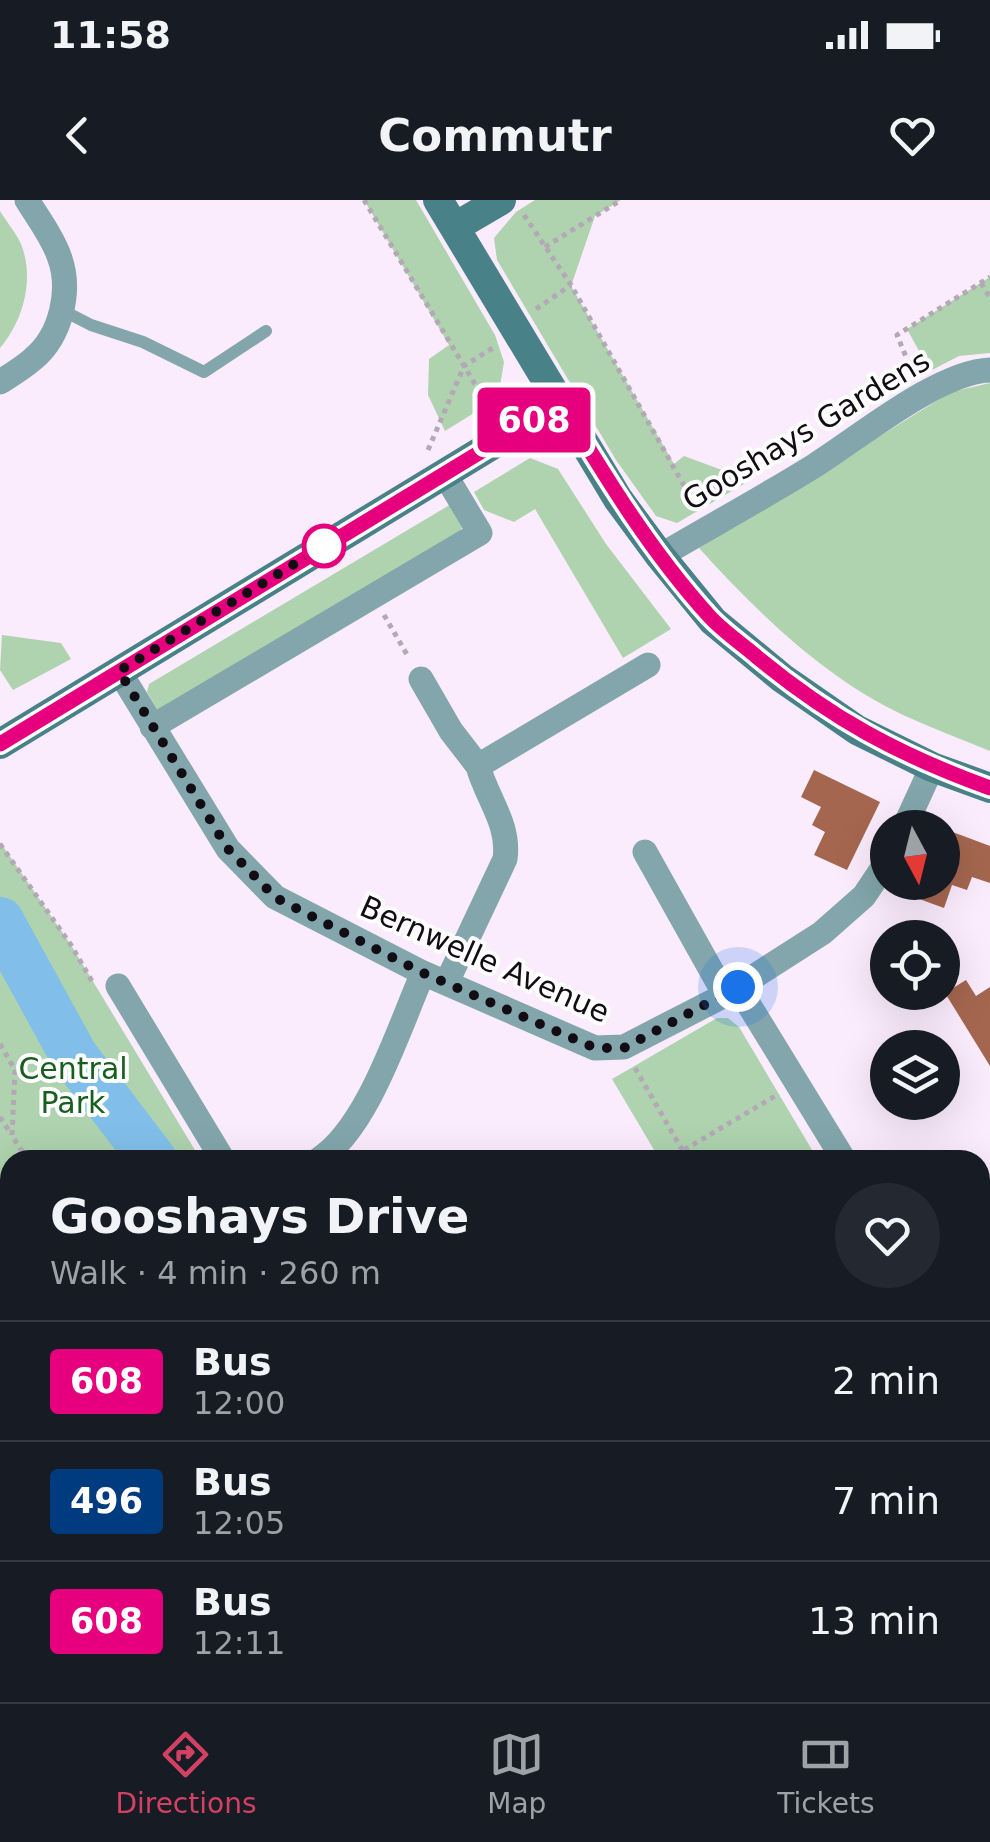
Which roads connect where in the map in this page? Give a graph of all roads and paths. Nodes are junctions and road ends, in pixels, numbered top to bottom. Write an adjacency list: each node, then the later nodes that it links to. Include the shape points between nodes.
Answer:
1 (27, 200): 13 (street, via 60,257)
2 (364, 200): 16 (path)
3 (438, 200): 7 (street)
4 (500, 200): 7 (street)
5 (514, 200): 8 (path)
6 (621, 200): 8 (path)
7 (454, 227): 14 (street)
8 (546, 247): 11 (path)
9 (990, 277): 10 (path)
10 (980, 283): 12 (path); 19 (path, via 897,335)
11 (571, 286): 14 (path); 23 (path)
12 (990, 298)
13 (62, 310): 15 (lane, via 204,372); 18 (street, via 36,357)
14 (512, 324): 16 (path, via 496,335 498,344); 20 (street)
15 (266, 332)
16 (464, 366): 21 (path, via 487,404); 22 (path)
17 (990, 370): 19 (street, Gooshays Gardens, via 960,375)
18 (0, 382)
19 (924, 394): 23 (street, Gooshays Gardens)
20 (561, 403): 22 (street); 24 (street)
21 (502, 415)
22 (434, 465): 25 (street, via 480,532); 27 (street)
23 (708, 528): 24 (street, Gooshays Gardens)
24 (660, 556): 32 (street, via 713,621 782,678 856,730)
25 (372, 596): 28 (path); 29 (street)
26 (648, 665): 31 (street)
27 (119, 671): 29 (street, Bernwelle Avenue); 30 (street, via 52,715)
28 (421, 679): 31 (street)
29 (152, 727): 37 (street, Bernwelle Avenue, via 228,849 276,898)
30 (2, 737)
31 (478, 766): 37 (street, via 499,813 505,859)
32 (932, 766): 33 (street); 34 (street)
33 (990, 788)
34 (912, 810)
35 (645, 852): 39 (street)
36 (870, 887): 39 (street, Bernwelle Avenue, via 844,917)
37 (435, 977): 41 (street, Bernwelle Avenue, via 566,1038); 47 (street, via 353,1128)
38 (118, 986): 46 (street)
39 (731, 991): 41 (street, Bernwelle Avenue); 42 (street)
40 (0, 1044): 44 (path, via 14,1070)
41 (624, 1048): 48 (path)
42 (797, 1083): 49 (path); 50 (street)
43 (0, 1117): 44 (path)
44 (12, 1136): 45 (path)
45 (21, 1150)
46 (217, 1150)
47 (333, 1150)
48 (683, 1150)
49 (687, 1150)
50 (838, 1150)

